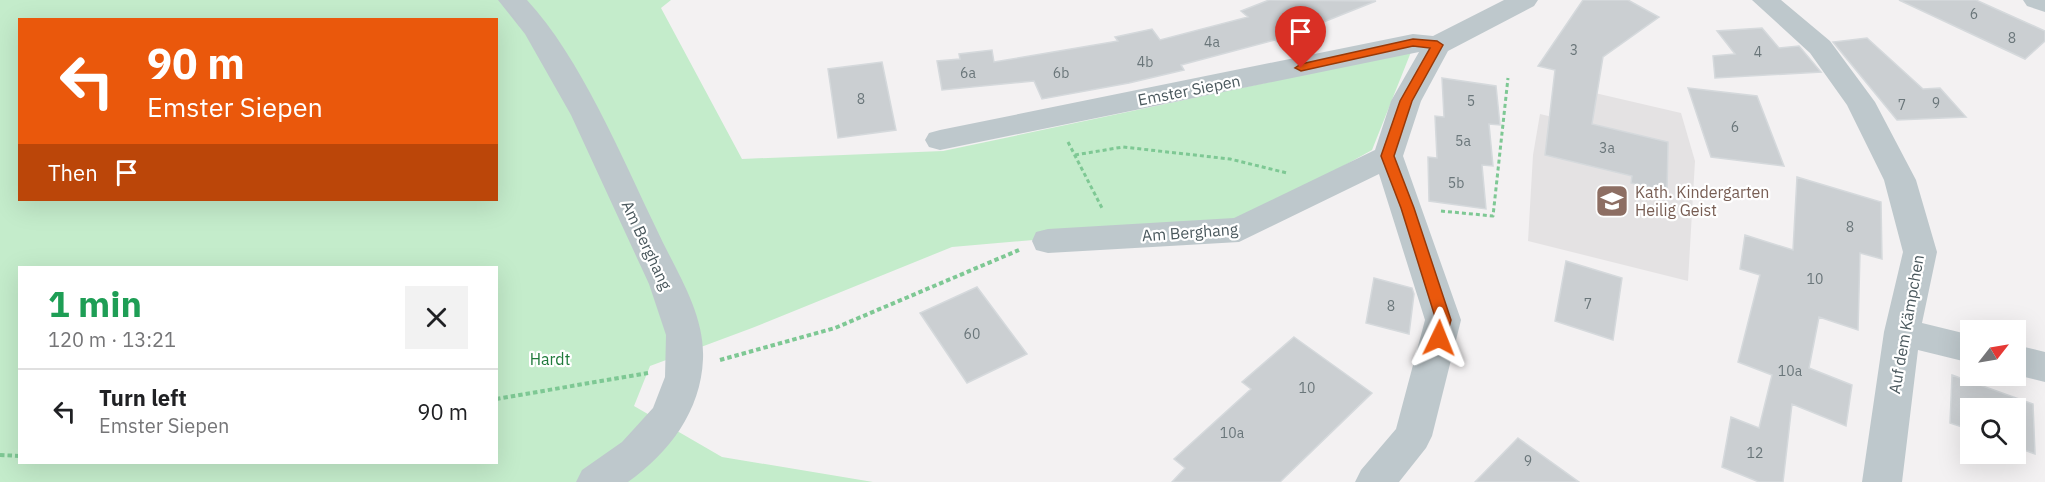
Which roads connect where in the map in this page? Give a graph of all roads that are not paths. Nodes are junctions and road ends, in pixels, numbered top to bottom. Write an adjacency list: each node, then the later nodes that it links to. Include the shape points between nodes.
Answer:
1 (511, 0): 14 (street, Am Berghang, via 522,10 562,71 600,143 675,307 684,336 684,367 677,397 656,435 639,453)
2 (1525, 0): 6 (street)
3 (1765, 0): 10 (street, Auf dem Kämpchen, via 1820,47 1860,102 1900,180 1920,252)
4 (2036, 0): 5 (street)
5 (2045, 4)
6 (1437, 45): 7 (street, Emster Siepen, via 1413,43); 8 (street, via 1406,101)
7 (940, 140)
8 (1388, 156): 9 (street, Am Berghang, via 1239,230); 15 (street, via 1443,320 1413,436)
9 (1048, 241)
10 (1902, 332): 11 (street); 16 (street, Auf dem Kämpchen)
11 (1960, 346)
12 (2026, 362): 13 (street)
13 (2045, 367)
14 (596, 482)
15 (1375, 482)
16 (1882, 482)

